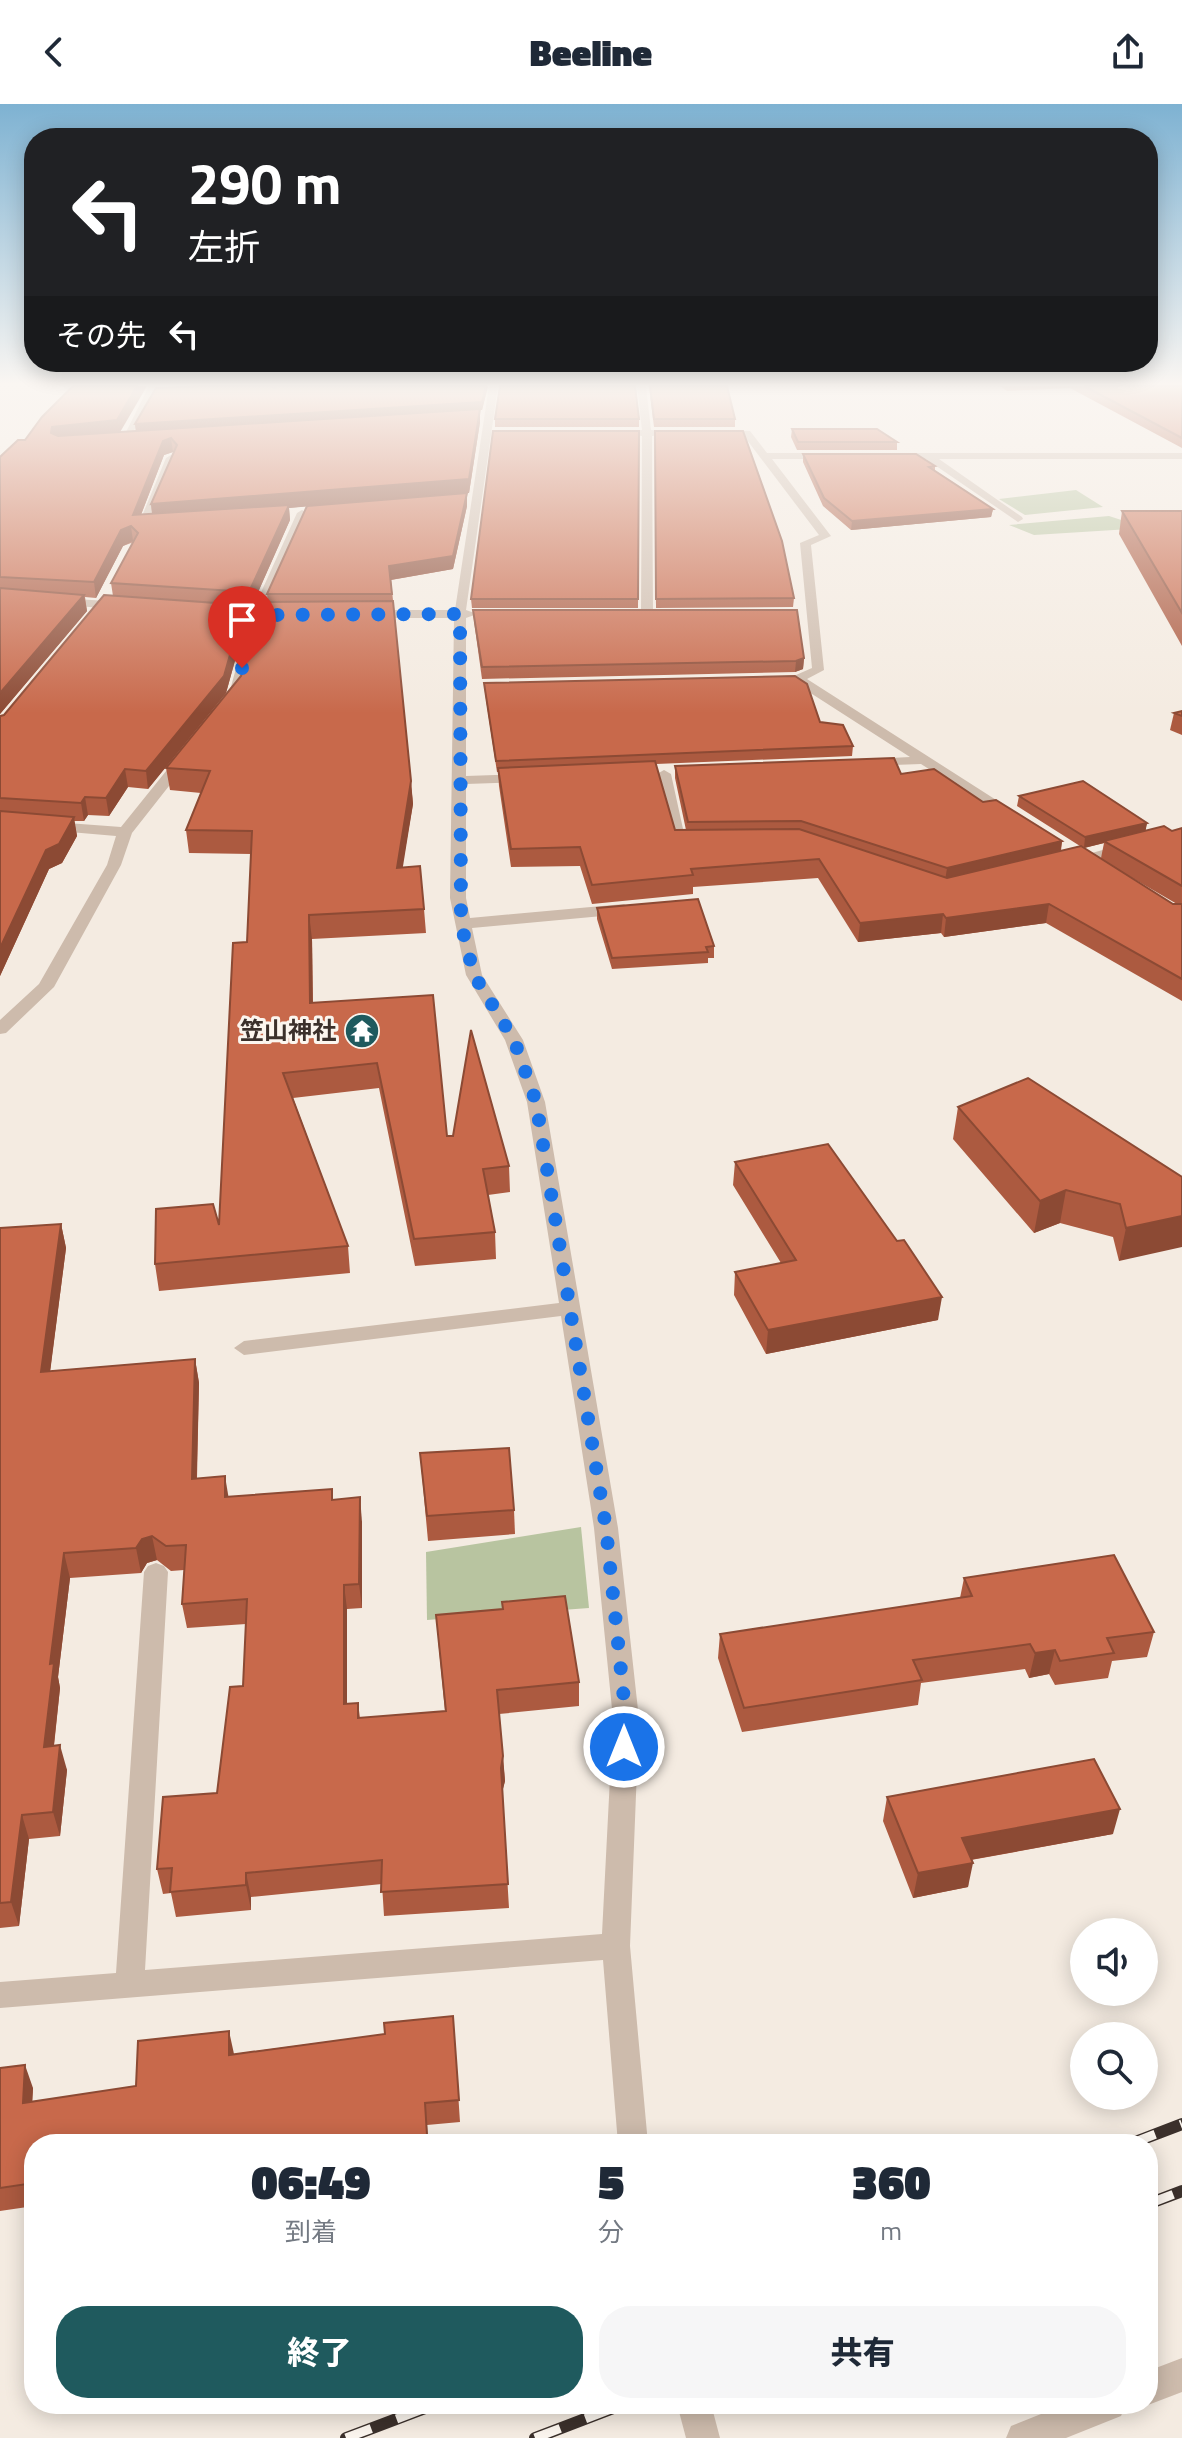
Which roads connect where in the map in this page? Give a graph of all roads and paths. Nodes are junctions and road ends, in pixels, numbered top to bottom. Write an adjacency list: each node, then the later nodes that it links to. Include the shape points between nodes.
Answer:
1 (155, 495): 10 (street, via 141,526)
2 (478, 495): 6 (street)
3 (647, 495): 20 (street)
4 (792, 495): 23 (street, via 826,536 805,543)
5 (984, 495): 9 (street)
6 (477, 499): 7 (street); 17 (street)
7 (461, 500)
8 (288, 515): 24 (street, via 308,513)
9 (1018, 519)
10 (170, 524)
11 (105, 599): 12 (street); 13 (street); 25 (street)
12 (44, 601)
13 (133, 606)
14 (211, 612): 24 (street)
15 (304, 614): 24 (street)
16 (351, 614): 17 (street)
17 (460, 614): 18 (street); 34 (street, via 466,686)
18 (491, 614)
19 (632, 614): 20 (street)
20 (647, 614): 21 (street)
21 (662, 614)
22 (796, 614): 23 (street)
23 (811, 614): 26 (street, via 818,670)
24 (257, 615): 28 (street, via 235,695)
25 (91, 617)
26 (798, 679): 27 (street); 30 (street)
27 (755, 680)
28 (215, 720)
29 (195, 745): 37 (street)
30 (923, 760): 31 (street); 36 (street)
31 (862, 764)
32 (664, 773): 39 (street, via 679,842)
33 (538, 778): 34 (street)
34 (459, 780): 44 (street)
35 (0, 822): 37 (street)
36 (1028, 826)
37 (125, 832): 45 (street, via 114,865 46,987)
38 (1182, 832): 40 (street)
39 (709, 841)
40 (1074, 854): 41 (street); 42 (street)
41 (1051, 865)
42 (1105, 873)
43 (643, 907): 44 (street)
44 (461, 924): 46 (street, via 474,975 514,1040 536,1102)
45 (0, 1029)
46 (570, 1308): 47 (street); 49 (street, via 606,1528 626,1719)
47 (244, 1348)
48 (156, 1572): 50 (street)
49 (616, 1946): 50 (street); 52 (street)
50 (130, 1985): 51 (street)
51 (0, 1995)
52 (632, 2134)
53 (1182, 2375): 54 (street)
54 (1158, 2384)
55 (697, 2414): 57 (street)
56 (1084, 2414): 58 (street)
57 (703, 2438)
58 (1023, 2438)

